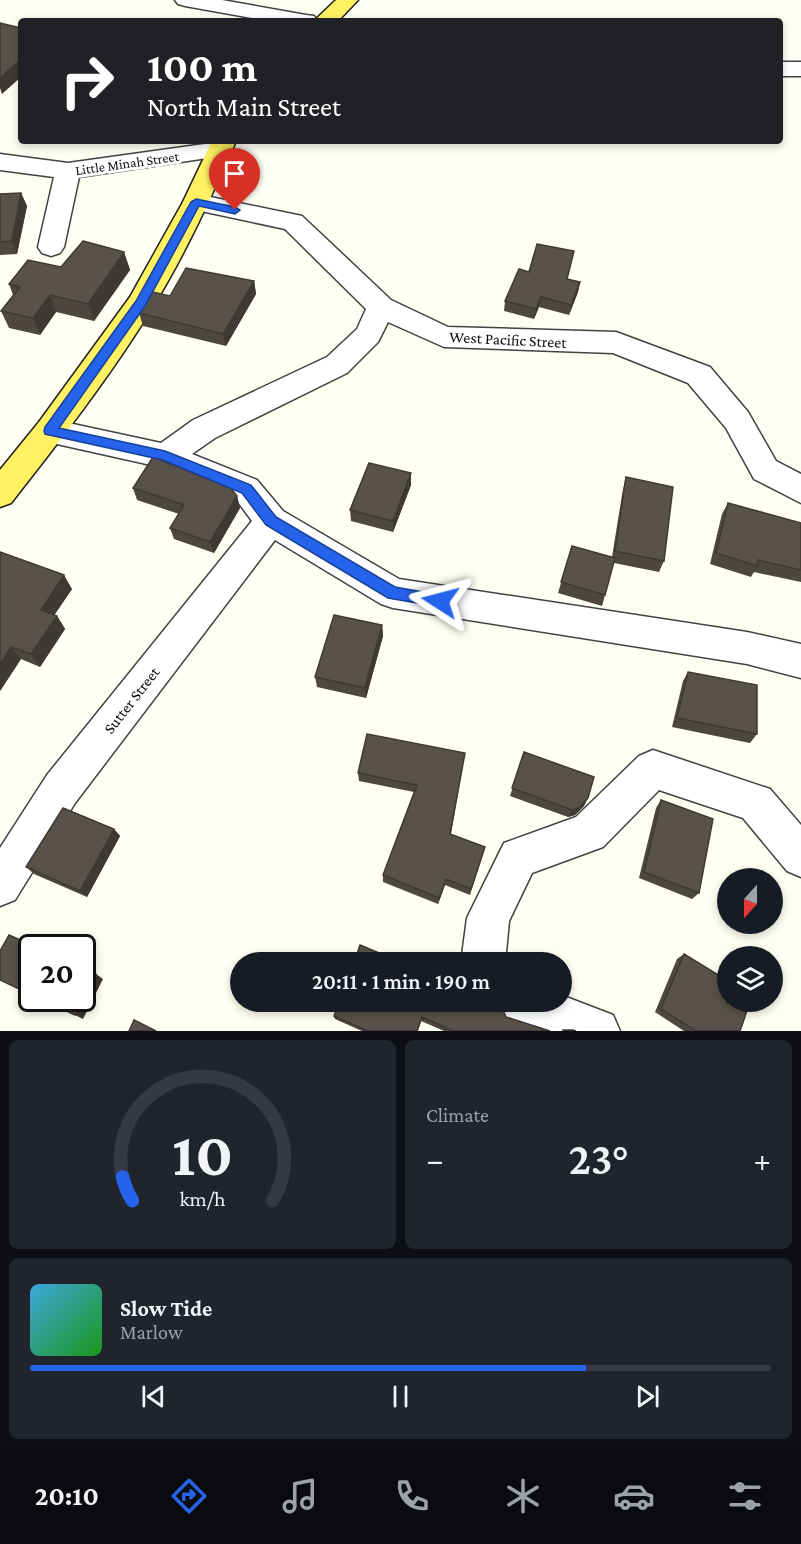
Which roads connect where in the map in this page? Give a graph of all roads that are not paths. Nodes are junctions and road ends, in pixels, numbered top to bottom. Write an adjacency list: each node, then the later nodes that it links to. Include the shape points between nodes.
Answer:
1 (185, 0): 3 (street)
2 (348, 0): 4 (main road)
3 (289, 18)
4 (328, 18)
5 (783, 69): 6 (street)
6 (801, 69)
7 (221, 146): 9 (street, Little Minah Street); 10 (main road)
8 (0, 162): 9 (street, Little Minah Street)
9 (68, 171): 11 (street)
10 (196, 202): 12 (street, West Pacific Street, via 293,222); 13 (main road, via 141,303)
11 (51, 247)
12 (381, 307): 14 (street, via 368,335 337,365 204,429); 15 (street, West Pacific Street, via 444,337 616,343 699,375 737,420 765,470)
13 (50, 431): 14 (street); 16 (main road)
14 (165, 456): 17 (street, via 246,489)
15 (801, 490)
16 (0, 494)
17 (271, 521): 18 (street, via 393,593 735,646); 20 (street, Sutter Street, via 61,789)
18 (801, 661)
19 (801, 857): 21 (street, via 756,803 653,770 589,833 518,858 488,918)
20 (0, 885)
21 (484, 952)
22 (547, 1012): 23 (street)
23 (597, 1031)

